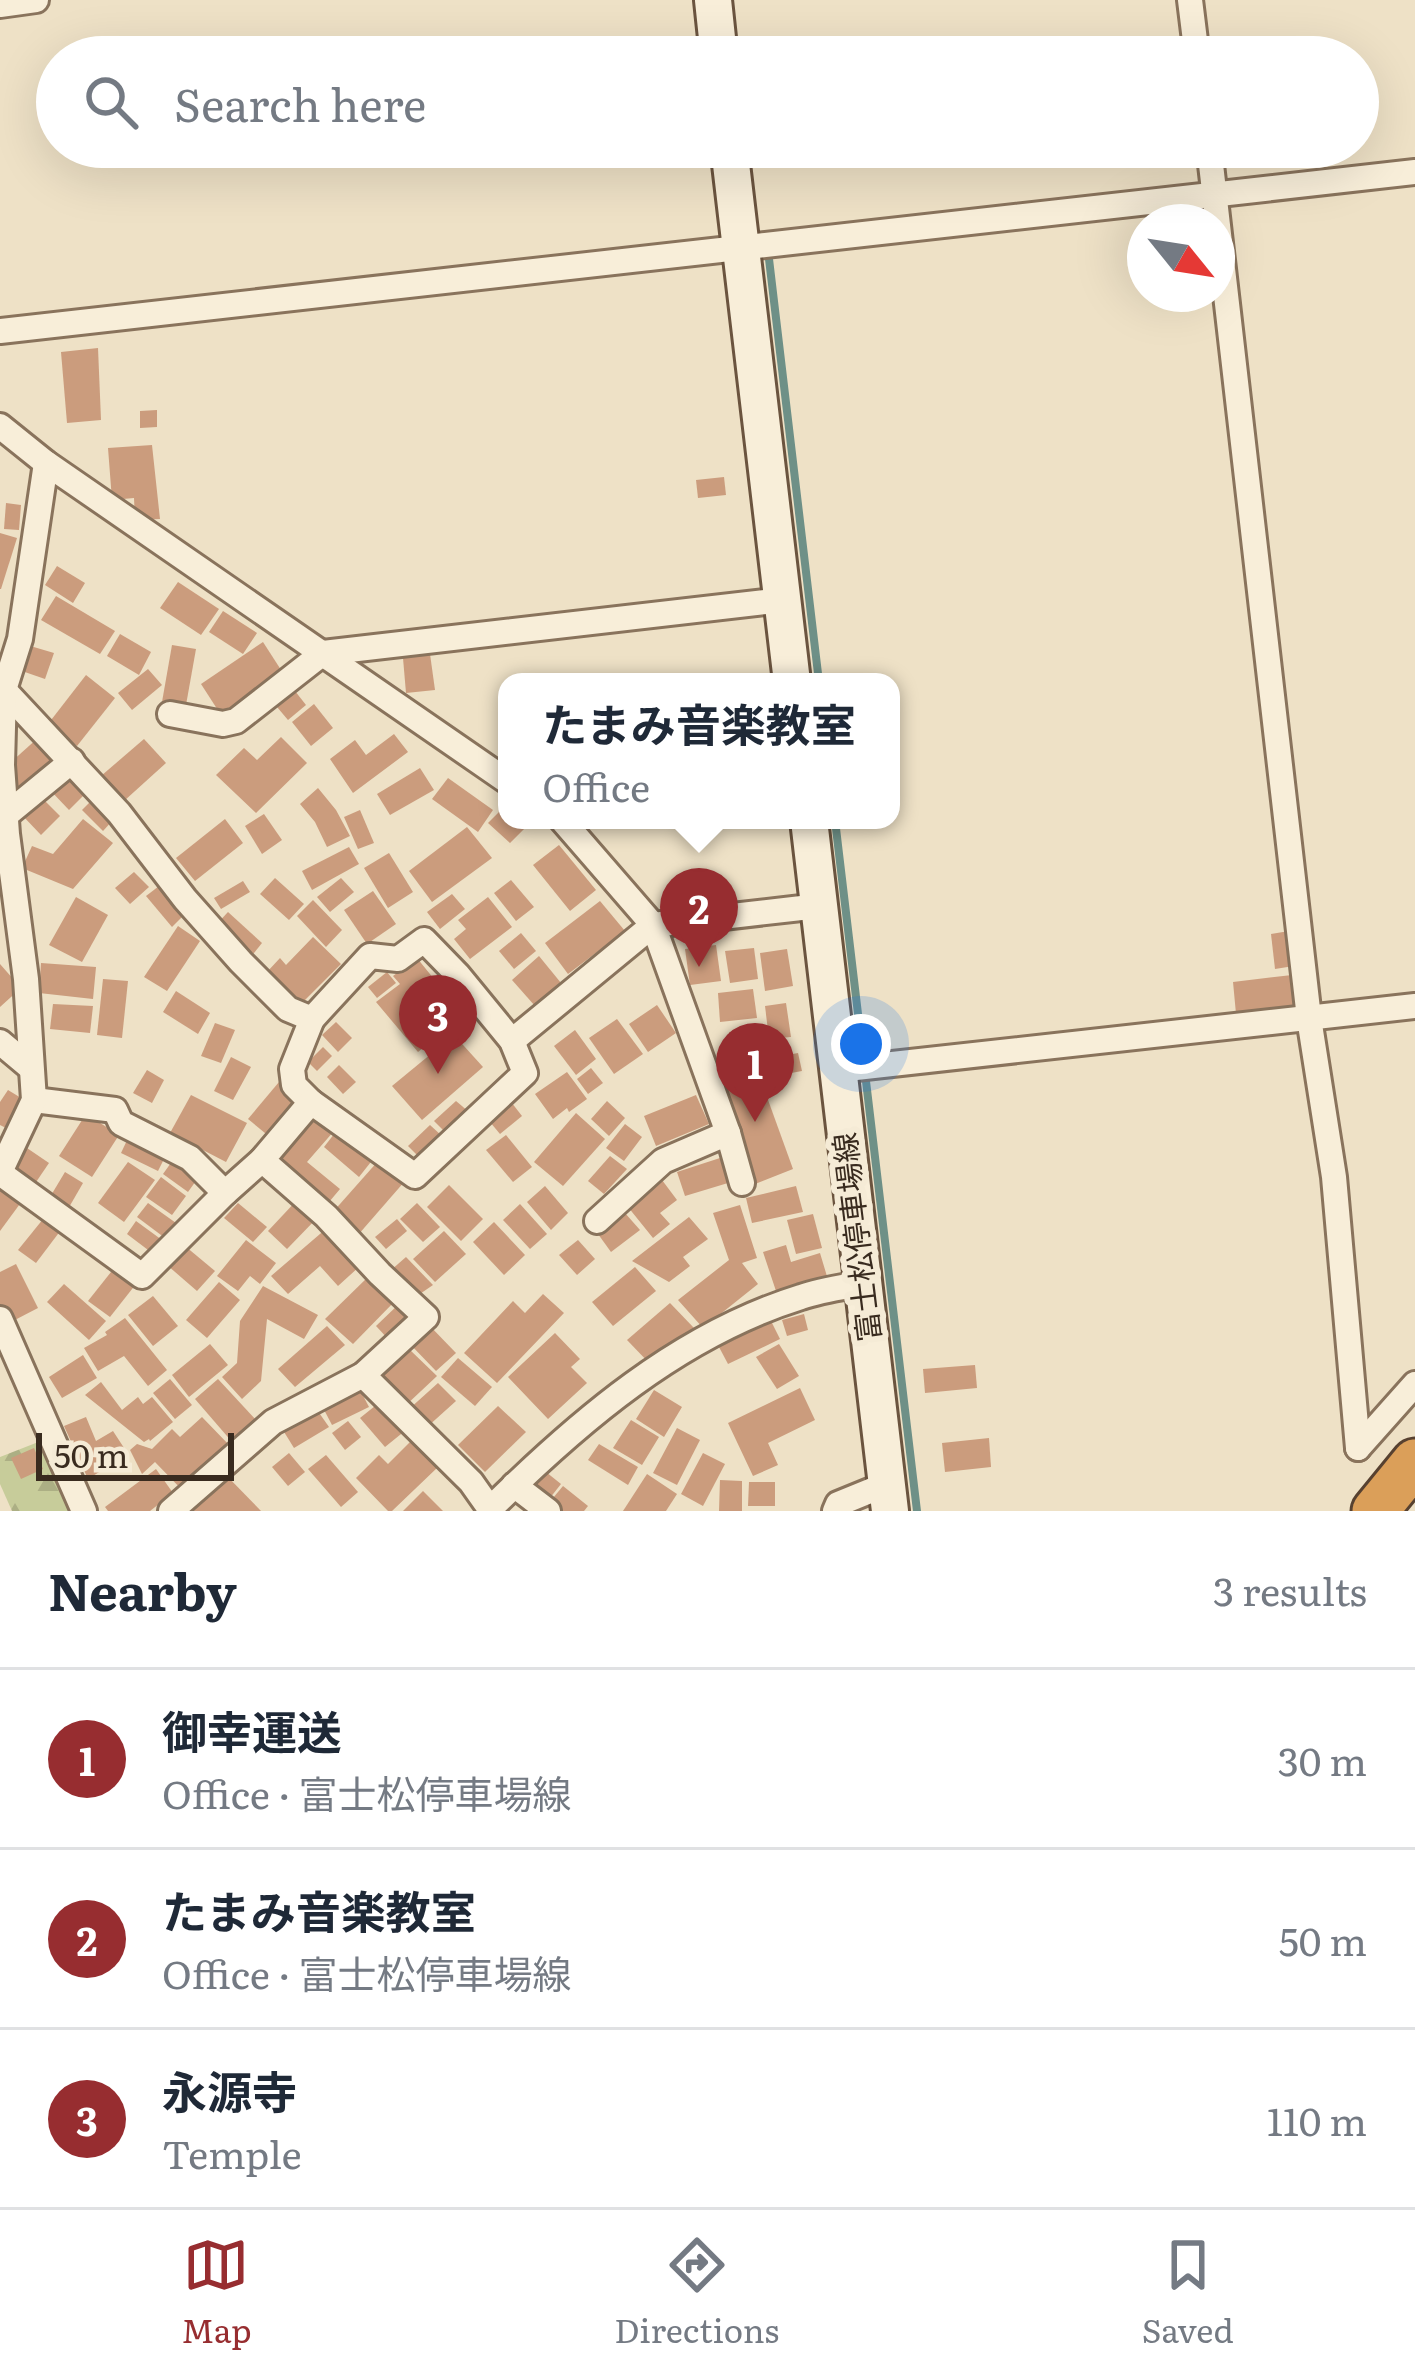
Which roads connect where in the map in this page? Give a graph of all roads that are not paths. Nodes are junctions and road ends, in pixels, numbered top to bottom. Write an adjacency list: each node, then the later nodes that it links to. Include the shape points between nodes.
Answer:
1 (36, 0): 4 (street)
2 (713, 0): 5 (main road)
3 (1190, 0): 6 (street)
4 (0, 4)
5 (717, 36)
6 (1194, 36)
7 (731, 168): 11 (main road)
8 (1212, 168): 10 (street)
9 (1415, 172): 10 (street)
10 (1215, 196): 11 (street); 28 (street)
11 (741, 248): 12 (street); 15 (main road)
12 (0, 331)
13 (0, 426): 14 (street)
14 (46, 463): 16 (street); 18 (street, via 20,639)
15 (782, 600): 16 (street); 17 (main road)
16 (323, 653): 19 (street, via 236,722); 21 (street)
17 (791, 673)
18 (2, 690): 20 (street); 24 (street)
19 (170, 714)
20 (72, 761): 24 (street); 29 (street, via 241,962 288,1010)
21 (498, 775)
22 (570, 829): 26 (street)
23 (810, 829): 25 (main road, 富士松停車場線)
24 (4, 830): 32 (street)
25 (819, 906): 26 (street); 33 (main road, 富士松停車場線)
26 (653, 926): 30 (street); 36 (street)
27 (1415, 1006): 28 (street)
28 (1309, 1018): 33 (street); 45 (street, via 1334,1177 1358,1448)
29 (313, 1019): 30 (street, via 370,956 398,959 424,940); 35 (street, via 292,1069 294,1085)
30 (512, 1041): 35 (street, via 525,1073 415,1176)
31 (0, 1042): 32 (street)
32 (31, 1068): 34 (street)
33 (853, 1068): 42 (main road, 富士松停車場線)
34 (34, 1100): 38 (street); 40 (street, via 115,1110 121,1124 190,1158)
35 (311, 1102): 37 (street)
36 (728, 1133): 39 (street); 41 (street, via 663,1161)
37 (262, 1160): 40 (street); 44 (street, via 426,1317)
38 (0, 1172): 40 (street, via 142,1276)
39 (742, 1183)
40 (225, 1192)
41 (597, 1221)
42 (865, 1283): 47 (street, via 802,1296 722,1329 625,1388); 48 (main road, 富士松停車場線)
43 (0, 1319): 50 (street)
44 (363, 1375): 49 (street); 51 (street, via 273,1422)
45 (1415, 1384)
46 (1415, 1462): 54 (highway)
47 (514, 1484): 49 (street); 52 (street)
48 (889, 1497): 53 (street, via 838,1504)
49 (490, 1510)
50 (84, 1511)
51 (172, 1511)
52 (548, 1511)
53 (835, 1511)
54 (1375, 1511)

